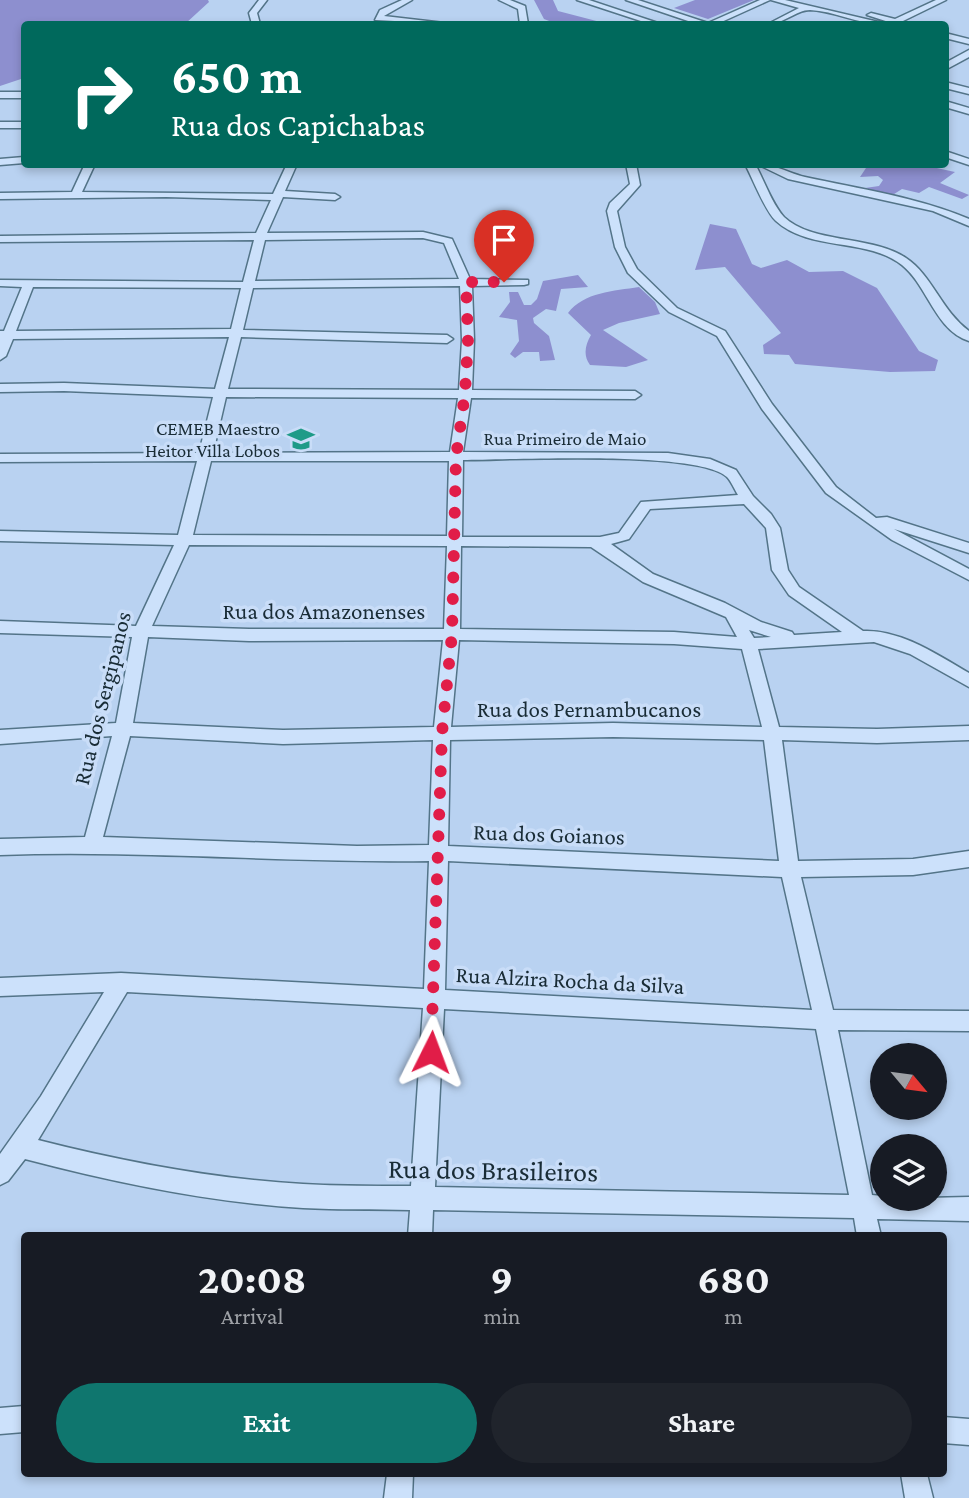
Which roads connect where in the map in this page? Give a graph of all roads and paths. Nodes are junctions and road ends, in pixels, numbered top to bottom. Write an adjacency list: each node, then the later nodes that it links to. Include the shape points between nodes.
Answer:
1 (263, 0): 13 (street, via 253,13)
2 (408, 0): 14 (street, via 378,18)
3 (503, 0): 15 (street, via 522,8)
4 (581, 0): 11 (street)
5 (630, 0): 9 (street)
6 (766, 0): 18 (street)
7 (775, 0): 10 (street)
8 (942, 0): 23 (street)
9 (651, 3): 11 (street); 17 (street)
10 (810, 3): 12 (street); 19 (street); 22 (street)
11 (629, 15): 16 (street)
12 (848, 17): 20 (street); 21 (street)
13 (255, 21)
14 (414, 21)
15 (524, 21)
16 (648, 21)
17 (697, 21)
18 (718, 21)
19 (777, 21)
20 (839, 21)
21 (868, 21)
22 (891, 21)
23 (897, 21)
24 (949, 37): 25 (street)
25 (969, 42)
26 (969, 53): 27 (street)
27 (949, 65)
28 (949, 86): 29 (street)
29 (969, 91)
30 (21, 94): 31 (street)
31 (0, 95)
32 (949, 105): 33 (street)
33 (969, 111)
34 (0, 125): 35 (street)
35 (21, 125)
36 (949, 155): 39 (street)
37 (0, 160): 38 (street)
38 (21, 160)
39 (969, 162)
40 (88, 168): 46 (street)
41 (294, 168): 47 (street, Rua dos Sergipanos)
42 (632, 168): 73 (street, via 635,185 612,211 626,263 667,306 720,334 831,490)
43 (758, 168): 61 (street, via 779,218 811,235 880,249 902,259 915,270 948,319)
44 (761, 168): 50 (street, via 936,209)
45 (200, 194): 46 (street); 47 (street); 49 (street)
46 (76, 195): 49 (street)
47 (277, 196): 48 (street); 51 (street, Rua dos Sergipanos)
48 (335, 197)
49 (0, 198)
50 (969, 223)
51 (260, 237): 52 (street); 53 (street, via 442,238 451,246); 57 (street, Rua dos Sergipanos)
52 (0, 239)
53 (466, 282): 54 (street); 57 (street); 58 (street)
54 (524, 282)
55 (0, 283): 56 (street)
56 (29, 284): 57 (street); 60 (street)
57 (246, 285): 59 (street, Rua dos Sergipanos)
58 (467, 328): 62 (street); 63 (street)
59 (236, 333): 60 (street); 62 (street); 66 (street, Rua dos Sergipanos)
60 (5, 335): 64 (street)
61 (969, 337)
62 (447, 339): 63 (street)
63 (467, 352): 67 (street)
64 (0, 356)
65 (0, 388): 66 (street)
66 (222, 393): 67 (street); 71 (street, Rua dos Sergipanos)
67 (465, 393): 68 (street); 69 (street)
68 (635, 394)
69 (456, 457): 71 (street, Rua Primeiro de Maio); 72 (street, Rua Primeiro de Maio, via 668,457 705,462 724,468); 76 (street)
70 (0, 458): 71 (street, Rua Primeiro de Maio)
71 (206, 459): 75 (street, Rua dos Sergipanos)
72 (748, 499): 77 (street, via 646,505 624,536); 84 (street, Rua Primeiro de Maio, via 773,528 785,581 807,602)
73 (860, 514): 78 (street); 79 (street)
74 (0, 536): 75 (street)
75 (184, 540): 76 (street); 82 (street, Rua dos Sergipanos)
76 (455, 542): 77 (street); 83 (street)
77 (593, 542): 80 (street, via 648,578)
78 (969, 548)
79 (969, 575)
80 (733, 616): 85 (street); 86 (street)
81 (0, 627): 82 (street, Rua dos Amazonenses)
82 (141, 633): 83 (street, Rua dos Amazonenses); 88 (street, Rua dos Sergipanos)
83 (452, 634): 86 (street, Rua dos Amazonenses); 90 (street)
84 (857, 635): 85 (street, Rua dos Amazonenses); 87 (street, via 903,644)
85 (802, 639): 86 (street, Rua dos Amazonenses)
86 (749, 644): 89 (street)
87 (969, 681)
88 (123, 729): 90 (street, Rua dos Pernambucanos, via 283,737); 92 (street, Rua dos Pernambucanos); 93 (street, Rua dos Sergipanos)
89 (772, 732): 90 (street, Rua dos Pernambucanos); 91 (street, Rua dos Pernambucanos); 97 (street)
90 (442, 733): 95 (street)
91 (969, 733)
92 (0, 737)
93 (92, 844): 94 (street, Rua dos Goianos); 95 (street, Rua dos Goianos, via 331,854)
94 (0, 847)
95 (440, 853): 97 (street, Rua dos Goianos); 100 (street)
96 (969, 859): 97 (street, Rua dos Goianos, via 914,867)
97 (790, 869): 101 (street)
98 (121, 982): 99 (street, Rua Alzira Rocha da Silva); 100 (street, Rua Alzira Rocha da Silva); 103 (street)
99 (0, 987)
100 (434, 999): 101 (street, Rua Alzira Rocha da Silva); 105 (street)
101 (825, 1020): 102 (street, Rua Alzira Rocha da Silva); 106 (street)
102 (969, 1021)
103 (20, 1147): 104 (street); 105 (street, Rua dos Brasileiros, via 120,1172 200,1185 303,1196)
104 (0, 1173)
105 (422, 1198): 106 (street, Rua dos Brasileiros); 108 (street)
106 (864, 1207): 107 (street, Rua dos Brasileiros); 109 (street)
107 (969, 1209)
108 (419, 1232)
109 (868, 1232)
110 (21, 1419): 111 (street)
111 (0, 1420)
112 (947, 1430): 113 (street)
113 (969, 1432)
114 (400, 1477): 116 (street)
115 (915, 1477): 117 (street)
116 (398, 1498)
117 (919, 1498)

